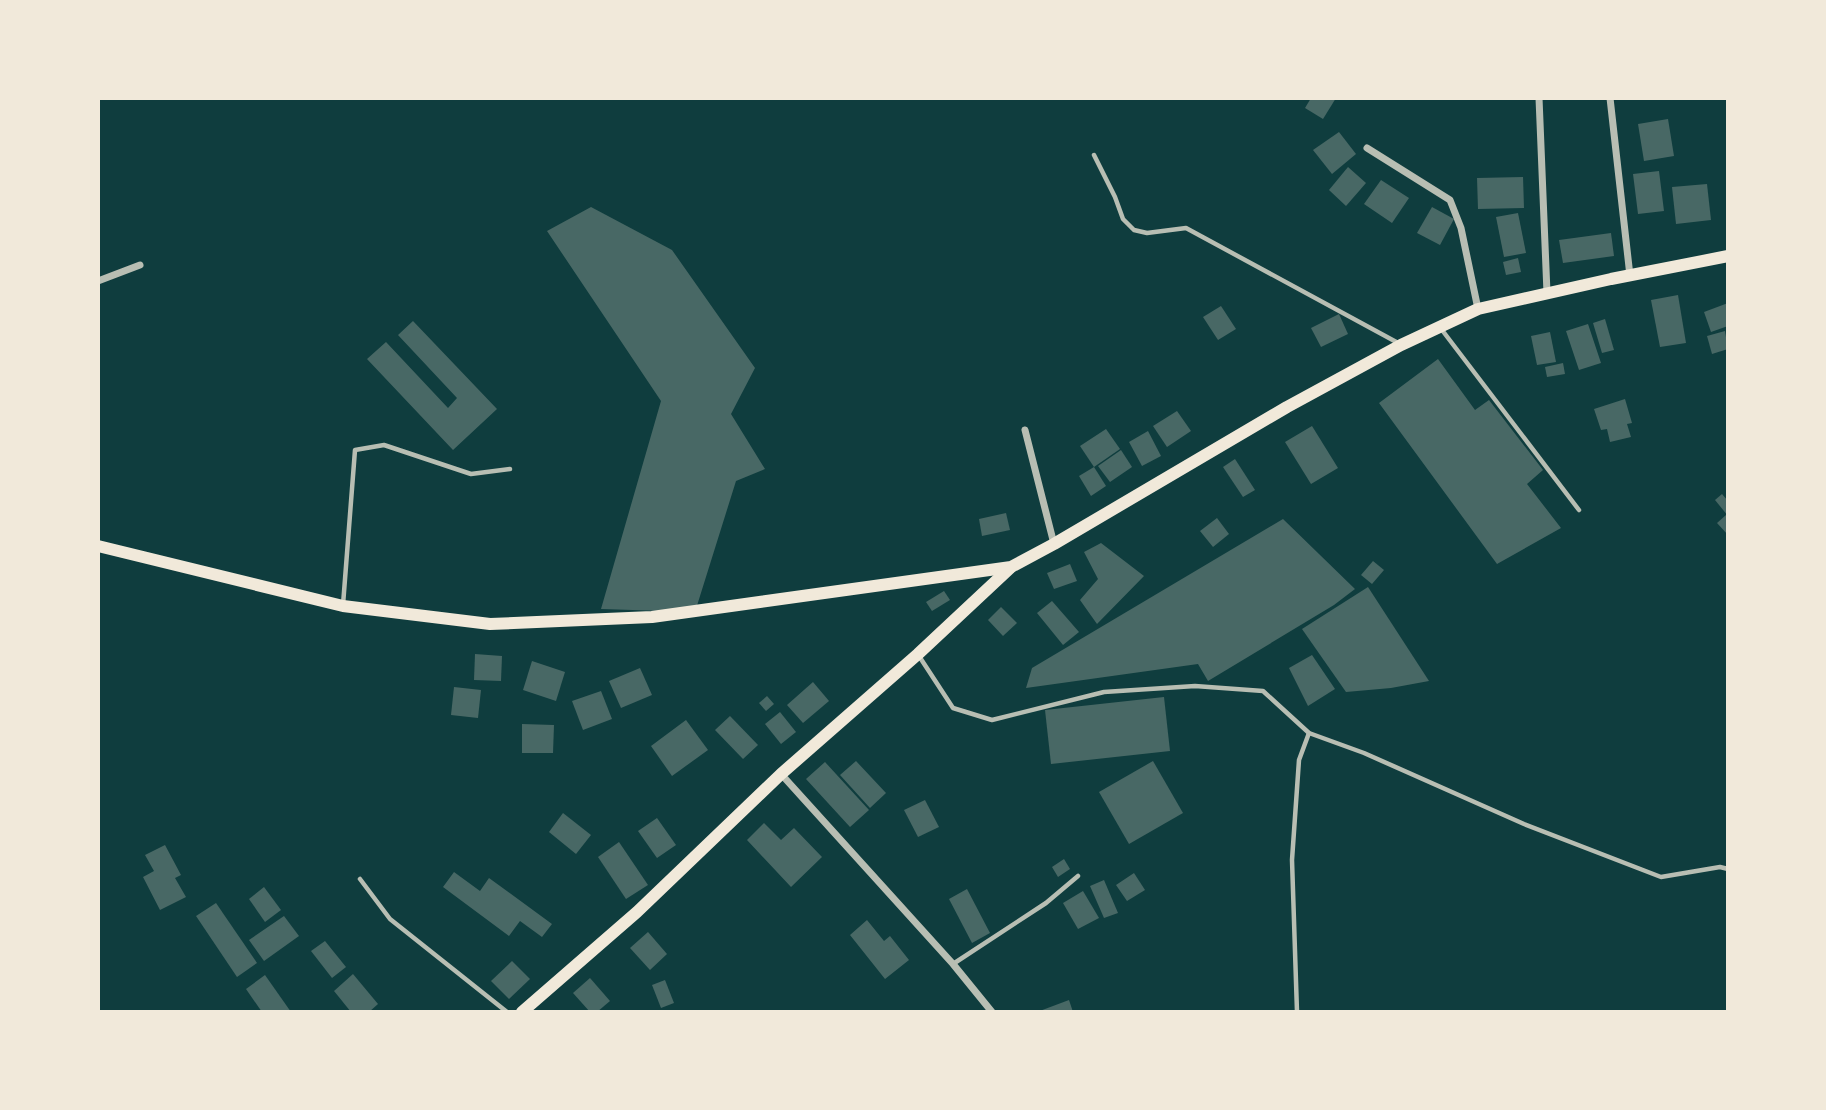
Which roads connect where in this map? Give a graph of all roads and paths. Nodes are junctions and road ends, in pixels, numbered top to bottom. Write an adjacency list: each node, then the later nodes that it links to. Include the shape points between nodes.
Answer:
1 (1539, 98): 9 (street)
2 (1610, 98): 7 (street)
3 (1367, 148): 10 (street, via 1450,200 1461,228)
4 (1094, 155): 12 (lane, via 1123,219 1134,230 1186,228)
5 (1728, 256): 7 (main road)
6 (140, 265): 8 (street)
7 (1629, 276): 9 (main road)
8 (98, 281)
9 (1548, 293): 10 (main road)
10 (1478, 309): 11 (main road)
11 (1439, 326): 12 (main road); 15 (lane)
12 (1401, 345): 16 (main road)
13 (1025, 430): 16 (street)
14 (510, 469): 19 (lane, via 471,474 384,445 355,450)
15 (1579, 510)
16 (1054, 544): 18 (main road)
17 (98, 546): 19 (main road)
18 (1011, 567): 19 (main road, via 652,617 490,624); 20 (main road)
19 (343, 606)
20 (918, 654): 21 (lane, via 953,708 992,720 1104,692 1195,686 1263,691); 22 (main road)
21 (1309, 733): 23 (lane, via 1661,877); 30 (lane, via 1299,760 1292,860)
22 (781, 774): 26 (street); 28 (main road, via 637,912)
23 (1728, 869)
24 (1078, 876): 26 (lane, via 1046,903)
25 (360, 879): 27 (lane, via 390,919)
26 (953, 964): 29 (street)
27 (507, 1012)
28 (522, 1012)
29 (992, 1012)
30 (1297, 1012)

